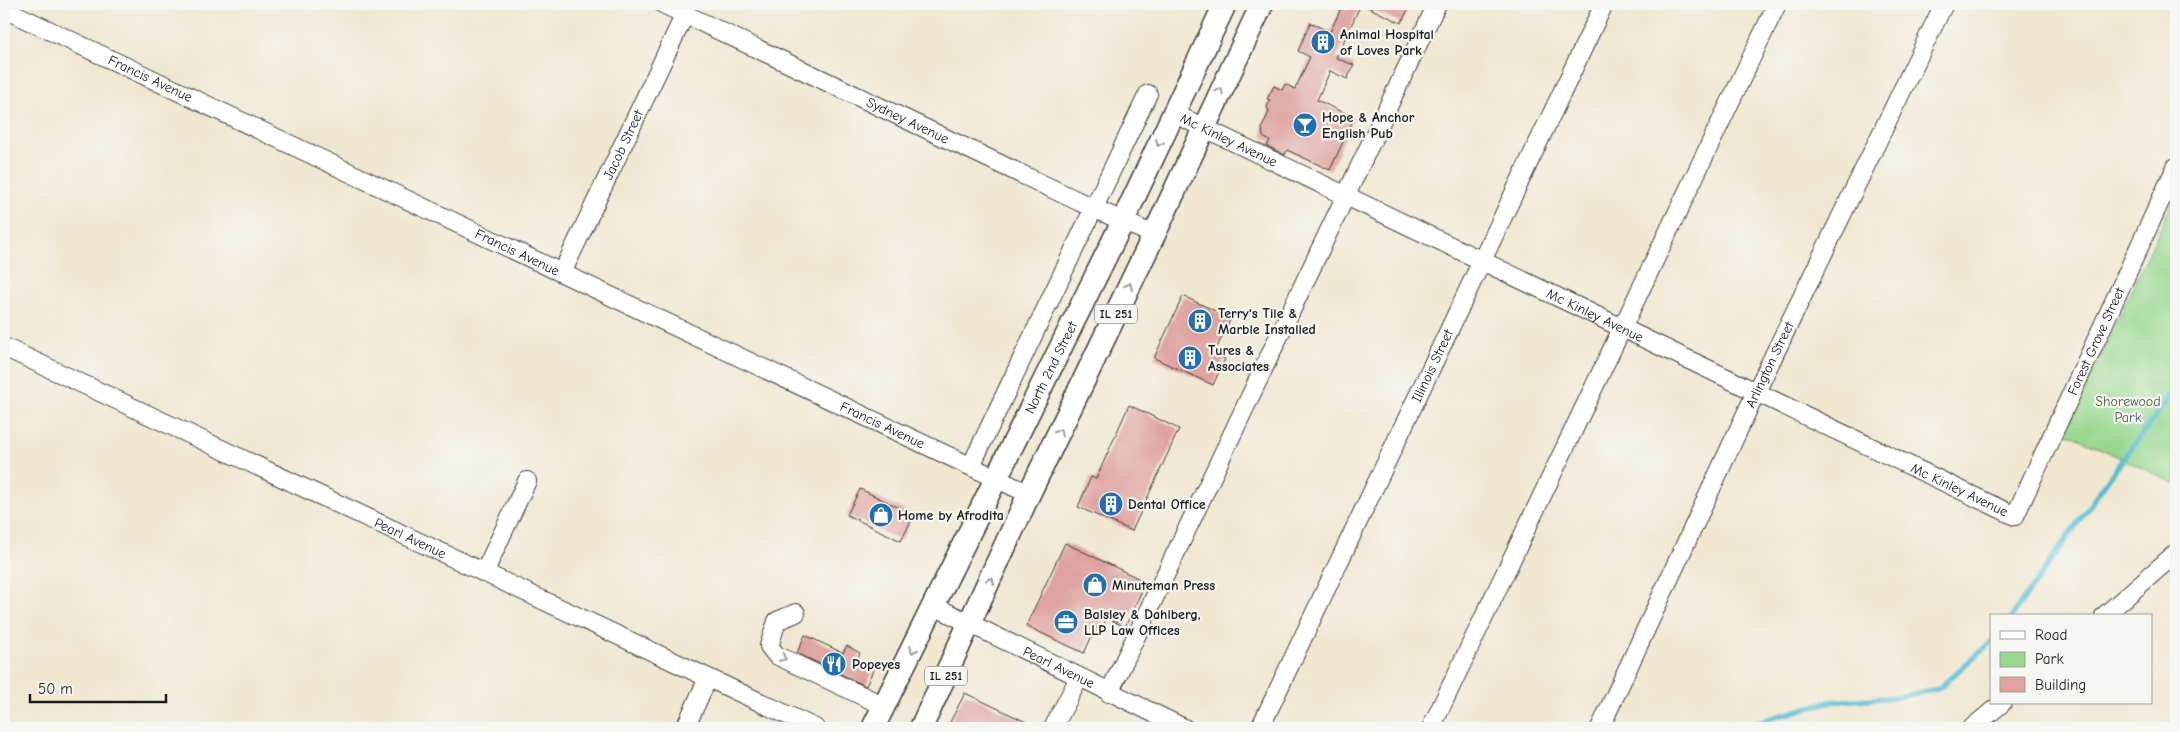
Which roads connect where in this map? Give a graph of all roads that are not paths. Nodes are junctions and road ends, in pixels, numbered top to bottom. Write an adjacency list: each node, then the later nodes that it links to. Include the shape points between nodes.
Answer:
1 (662, 4): 9 (street, Sydney Avenue)
2 (1226, 4): 11 (main road, North 2nd Street / IL 251)
3 (1262, 4): 12 (main road, IL 251, one-way to 3)
4 (1437, 4): 14 (street)
5 (1604, 4): 18 (street, Illinois Street)
6 (1777, 4): 20 (street)
7 (1944, 4): 22 (street, Arlington Street)
8 (4, 9): 19 (street, Francis Avenue)
9 (685, 14): 15 (street, Sydney Avenue); 19 (street, Jacob Street)
10 (1148, 94): 15 (street)
11 (1173, 113): 12 (street, Mc Kinley Avenue); 16 (main road, North 2nd Street / IL 251, one-way to 16)
12 (1203, 127): 14 (street, Mc Kinley Avenue); 17 (main road, IL 251)
13 (2176, 167): 27 (street, Forest Grove Street)
14 (1346, 195): 18 (street, Mc Kinley Avenue); 36 (street)
15 (1095, 208): 16 (street, Sydney Avenue); 23 (street)
16 (1123, 221): 17 (street, Sydney Avenue); 24 (main road, North 2nd Street / IL 251)
17 (1154, 235): 26 (main road, IL 251, one-way to 17)
18 (1482, 259): 20 (street, Mc Kinley Avenue); 45 (street, Illinois Street)
19 (562, 273): 23 (street, Francis Avenue)
20 (1624, 328): 22 (street, Mc Kinley Avenue); 46 (street)
21 (4, 348): 29 (street, Pearl Avenue)
22 (1756, 392): 27 (street, Mc Kinley Avenue); 47 (street, Arlington Street)
23 (971, 466): 24 (street, Francis Avenue)
24 (996, 478): 26 (street, Francis Avenue); 30 (main road, North 2nd Street / IL 251)
25 (527, 481): 29 (street)
26 (1029, 494): 33 (main road, IL 251, one-way to 26)
27 (2016, 516)
28 (2176, 553): 32 (street)
29 (484, 573): 34 (street, Pearl Avenue)
30 (934, 606): 33 (street, Pearl Avenue); 38 (main road, North 2nd Street / IL 251, one-way to 38)
31 (796, 613): 38 (street, one-way to 38, via 777,621 769,646 776,655)
32 (2106, 614)
33 (970, 624): 35 (street, Pearl Avenue); 42 (main road, IL 251)
34 (708, 678): 39 (street); 40 (street, Pearl Avenue)
35 (1079, 678): 36 (street, Pearl Avenue); 43 (street)
36 (1109, 693): 44 (street, Pearl Avenue)
37 (2001, 704): 48 (street)
38 (884, 706): 41 (main road, North 2nd Street / IL 251)
39 (685, 728)
40 (815, 728)
41 (873, 728)
42 (921, 728)
43 (1053, 728)
44 (1184, 728)
45 (1260, 728)
46 (1432, 728)
47 (1600, 728)
48 (1972, 728)

